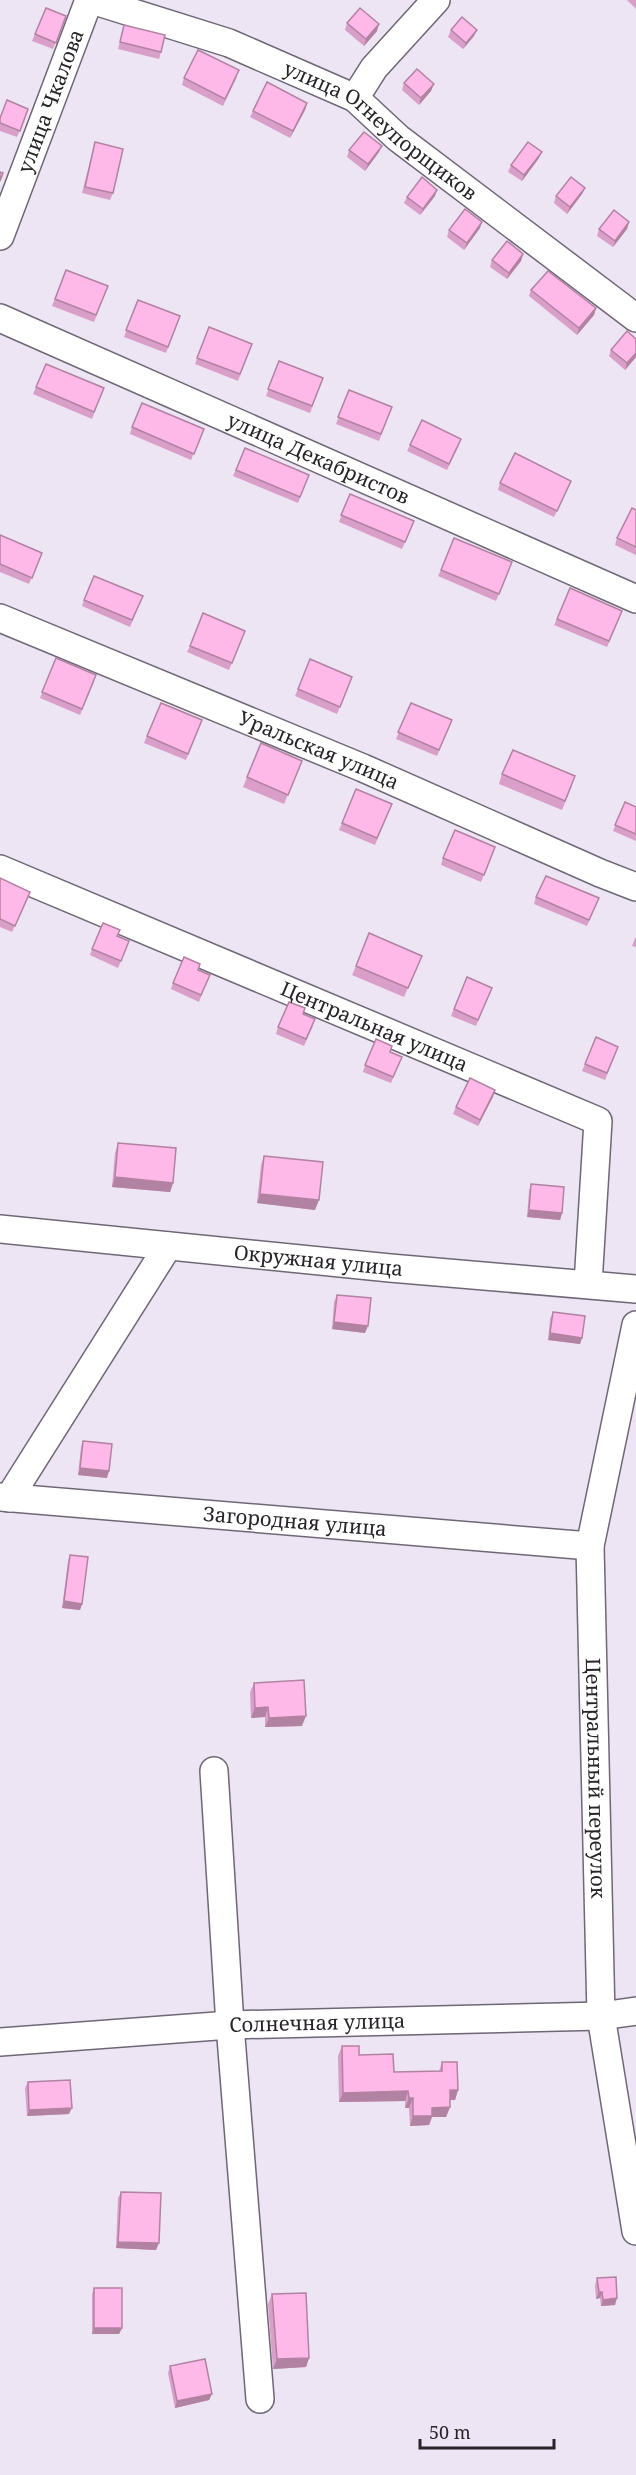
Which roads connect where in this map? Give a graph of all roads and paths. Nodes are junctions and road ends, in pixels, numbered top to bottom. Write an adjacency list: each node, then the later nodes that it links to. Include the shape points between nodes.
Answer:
1 (90, 0): 3 (street, улица Огнеупорщиков, via 229,43); 4 (street, улица Чкалова)
2 (436, 0): 3 (street, via 374,68)
3 (355, 98): 6 (street, улица Огнеупорщиков, via 398,138)
4 (0, 236)
5 (0, 318): 7 (street, улица Декабристов)
6 (636, 318)
7 (636, 599)
8 (0, 618): 10 (street, Уральская улица, via 363,768)
9 (0, 869): 13 (street, Центральная улица, via 598,1121)
10 (636, 887)
11 (0, 1229): 12 (street, Окружная улица)
12 (168, 1246): 13 (street, Окружная улица); 16 (street)
13 (588, 1284): 14 (street, Окружная улица)
14 (636, 1288)
15 (636, 1325): 17 (street, Центральный переулок)
16 (4, 1498): 17 (street, Загородная улица)
17 (590, 1546): 20 (street, Центральный переулок)
18 (214, 1771): 21 (street)
19 (636, 2011): 20 (street, Солнечная улица)
20 (601, 2016): 21 (street, Солнечная улица); 23 (street, Центральный переулок)
21 (230, 2025): 22 (street, Солнечная улица); 24 (street)
22 (0, 2042)
23 (636, 2231)
24 (260, 2399)

